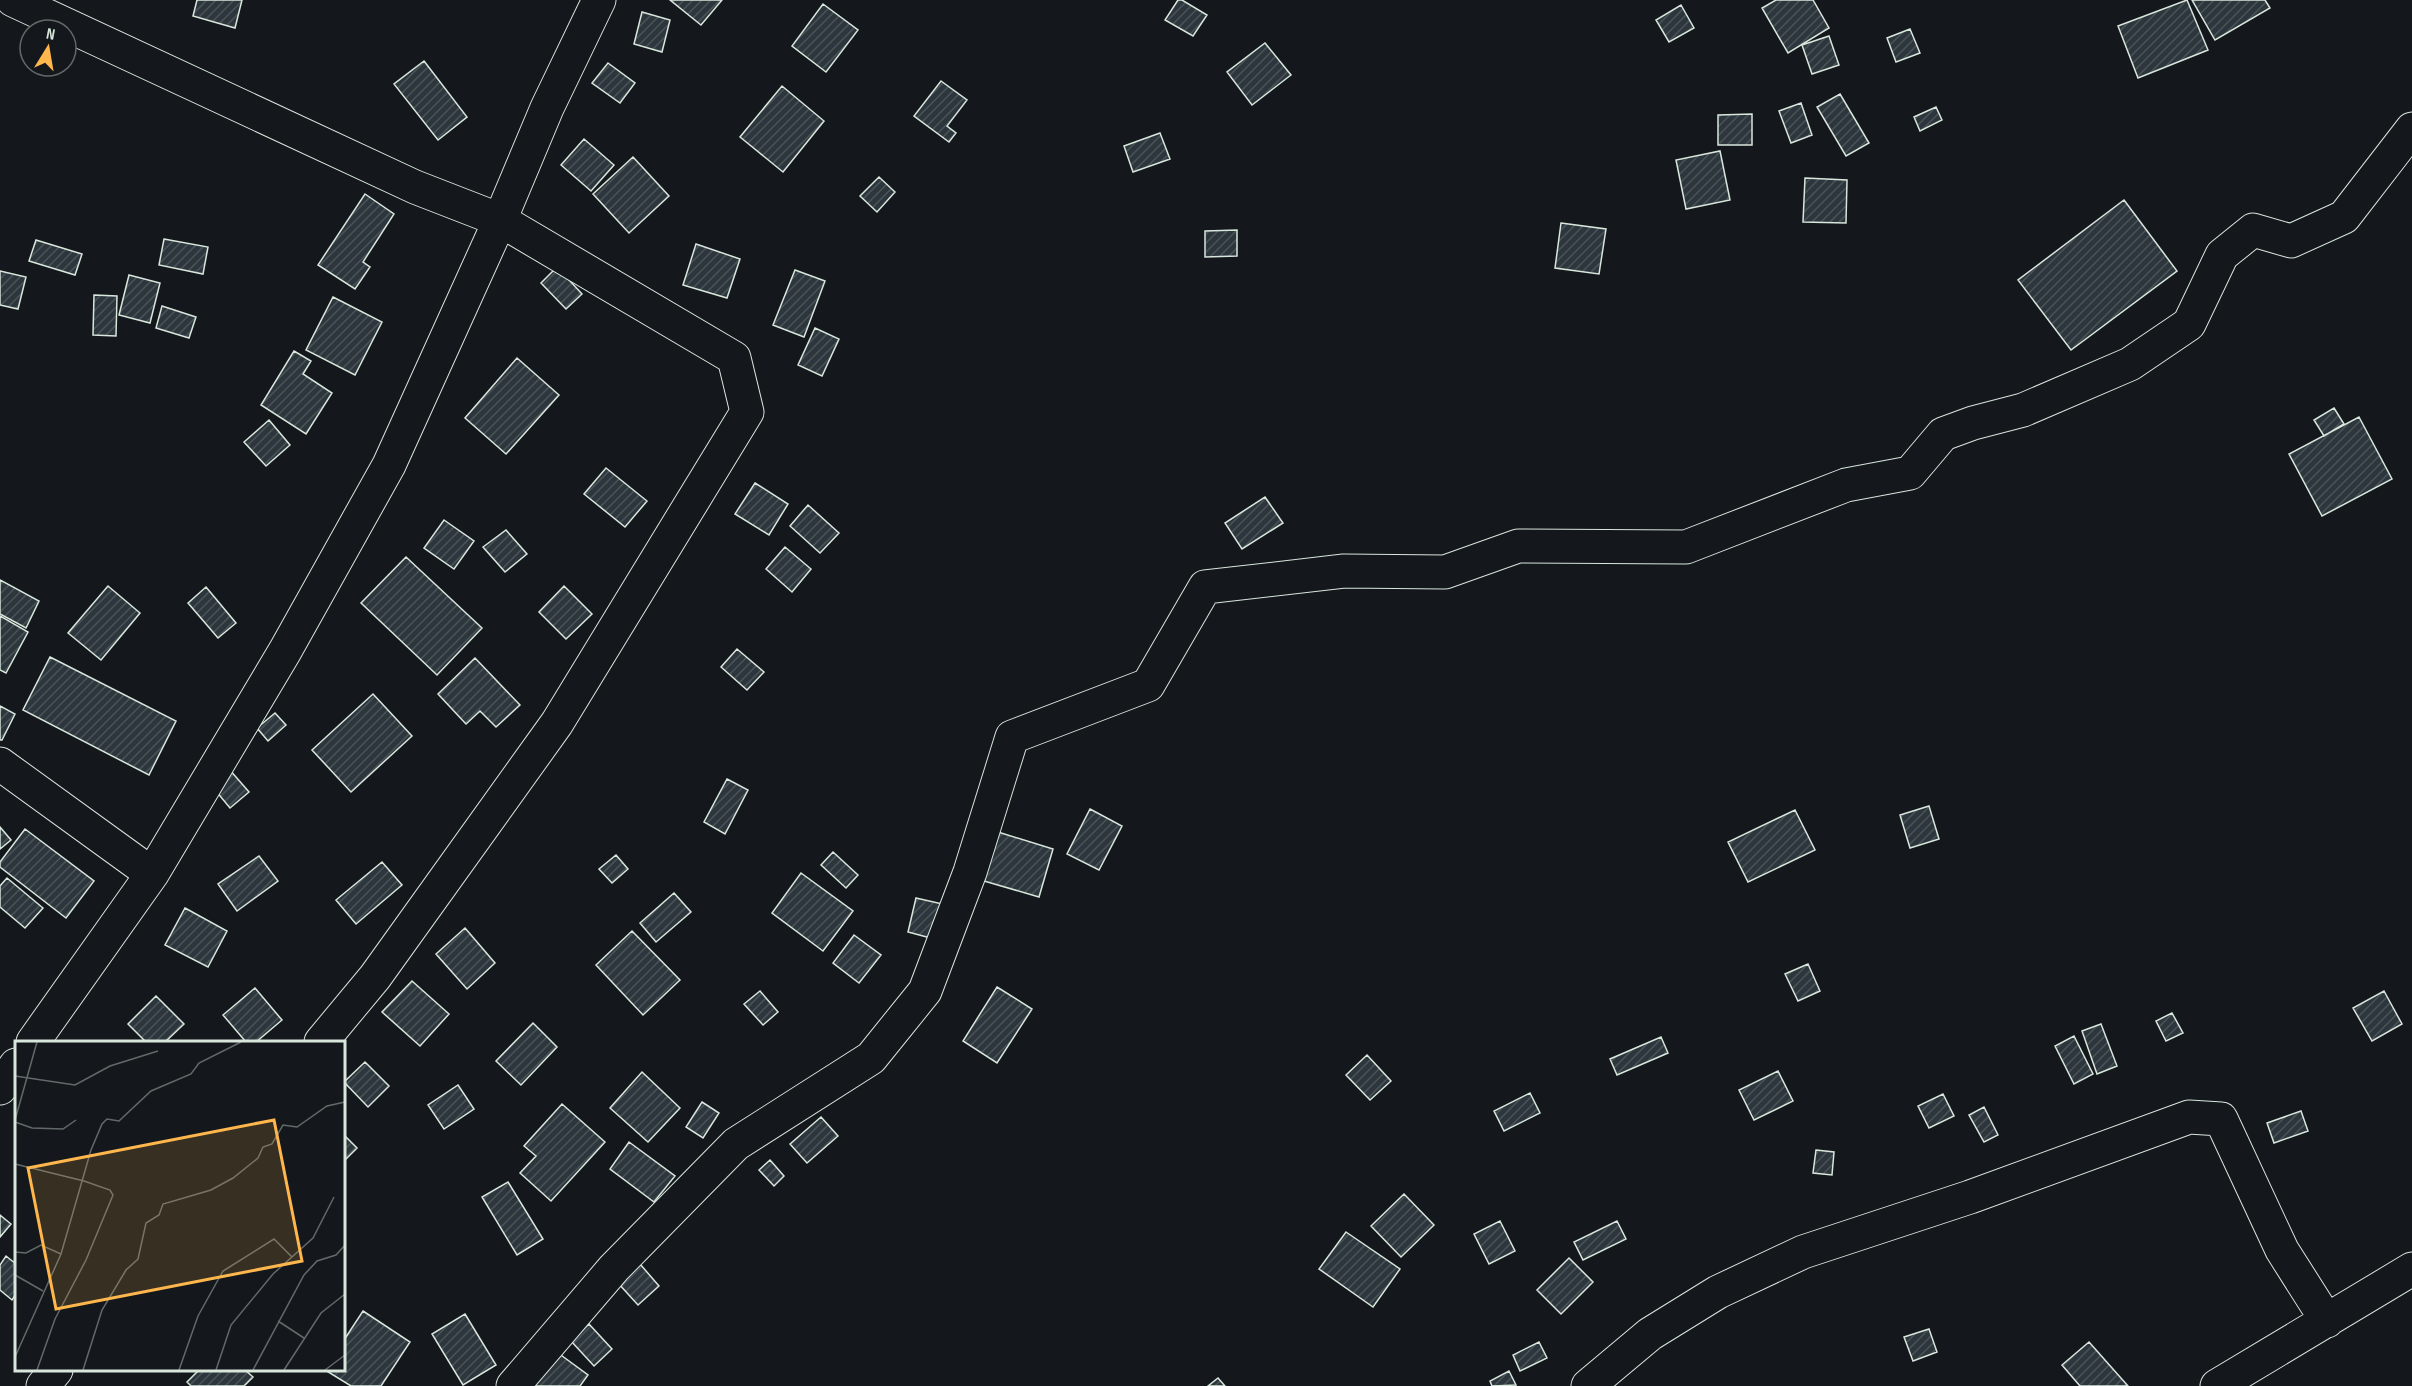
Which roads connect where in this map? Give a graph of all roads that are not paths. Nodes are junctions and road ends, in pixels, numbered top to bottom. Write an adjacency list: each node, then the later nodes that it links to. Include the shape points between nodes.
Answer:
1 (13, 0): 4 (street, via 416,187)
2 (599, 0): 4 (street, via 547,108)
3 (2412, 129): 15 (street, via 2344,216 2291,241 2253,230 2222,255 2189,324 2179,331 2130,364 2023,410 1943,434 1911,473 1846,485 1686,547 1518,546 1445,572 1344,571 1205,587 1148,685 1012,737 970,872 925,991 871,1058 736,1144 614,1268)
4 (500, 220): 6 (street, via 389,465 285,651); 8 (street, via 734,358 747,412 557,723 375,977)
5 (0, 764): 6 (street)
6 (152, 874): 7 (street)
7 (34, 1041)
8 (322, 1041)
9 (15, 1066): 10 (street)
10 (0, 1088)
11 (2412, 1269): 12 (street)
12 (2326, 1321): 16 (street, via 2282,1250 2221,1119 2188,1118 1803,1252 1718,1292 1650,1334); 17 (street)
13 (55, 1371): 14 (street)
14 (43, 1386)
15 (513, 1386)
16 (1588, 1386)
17 (2217, 1386)

